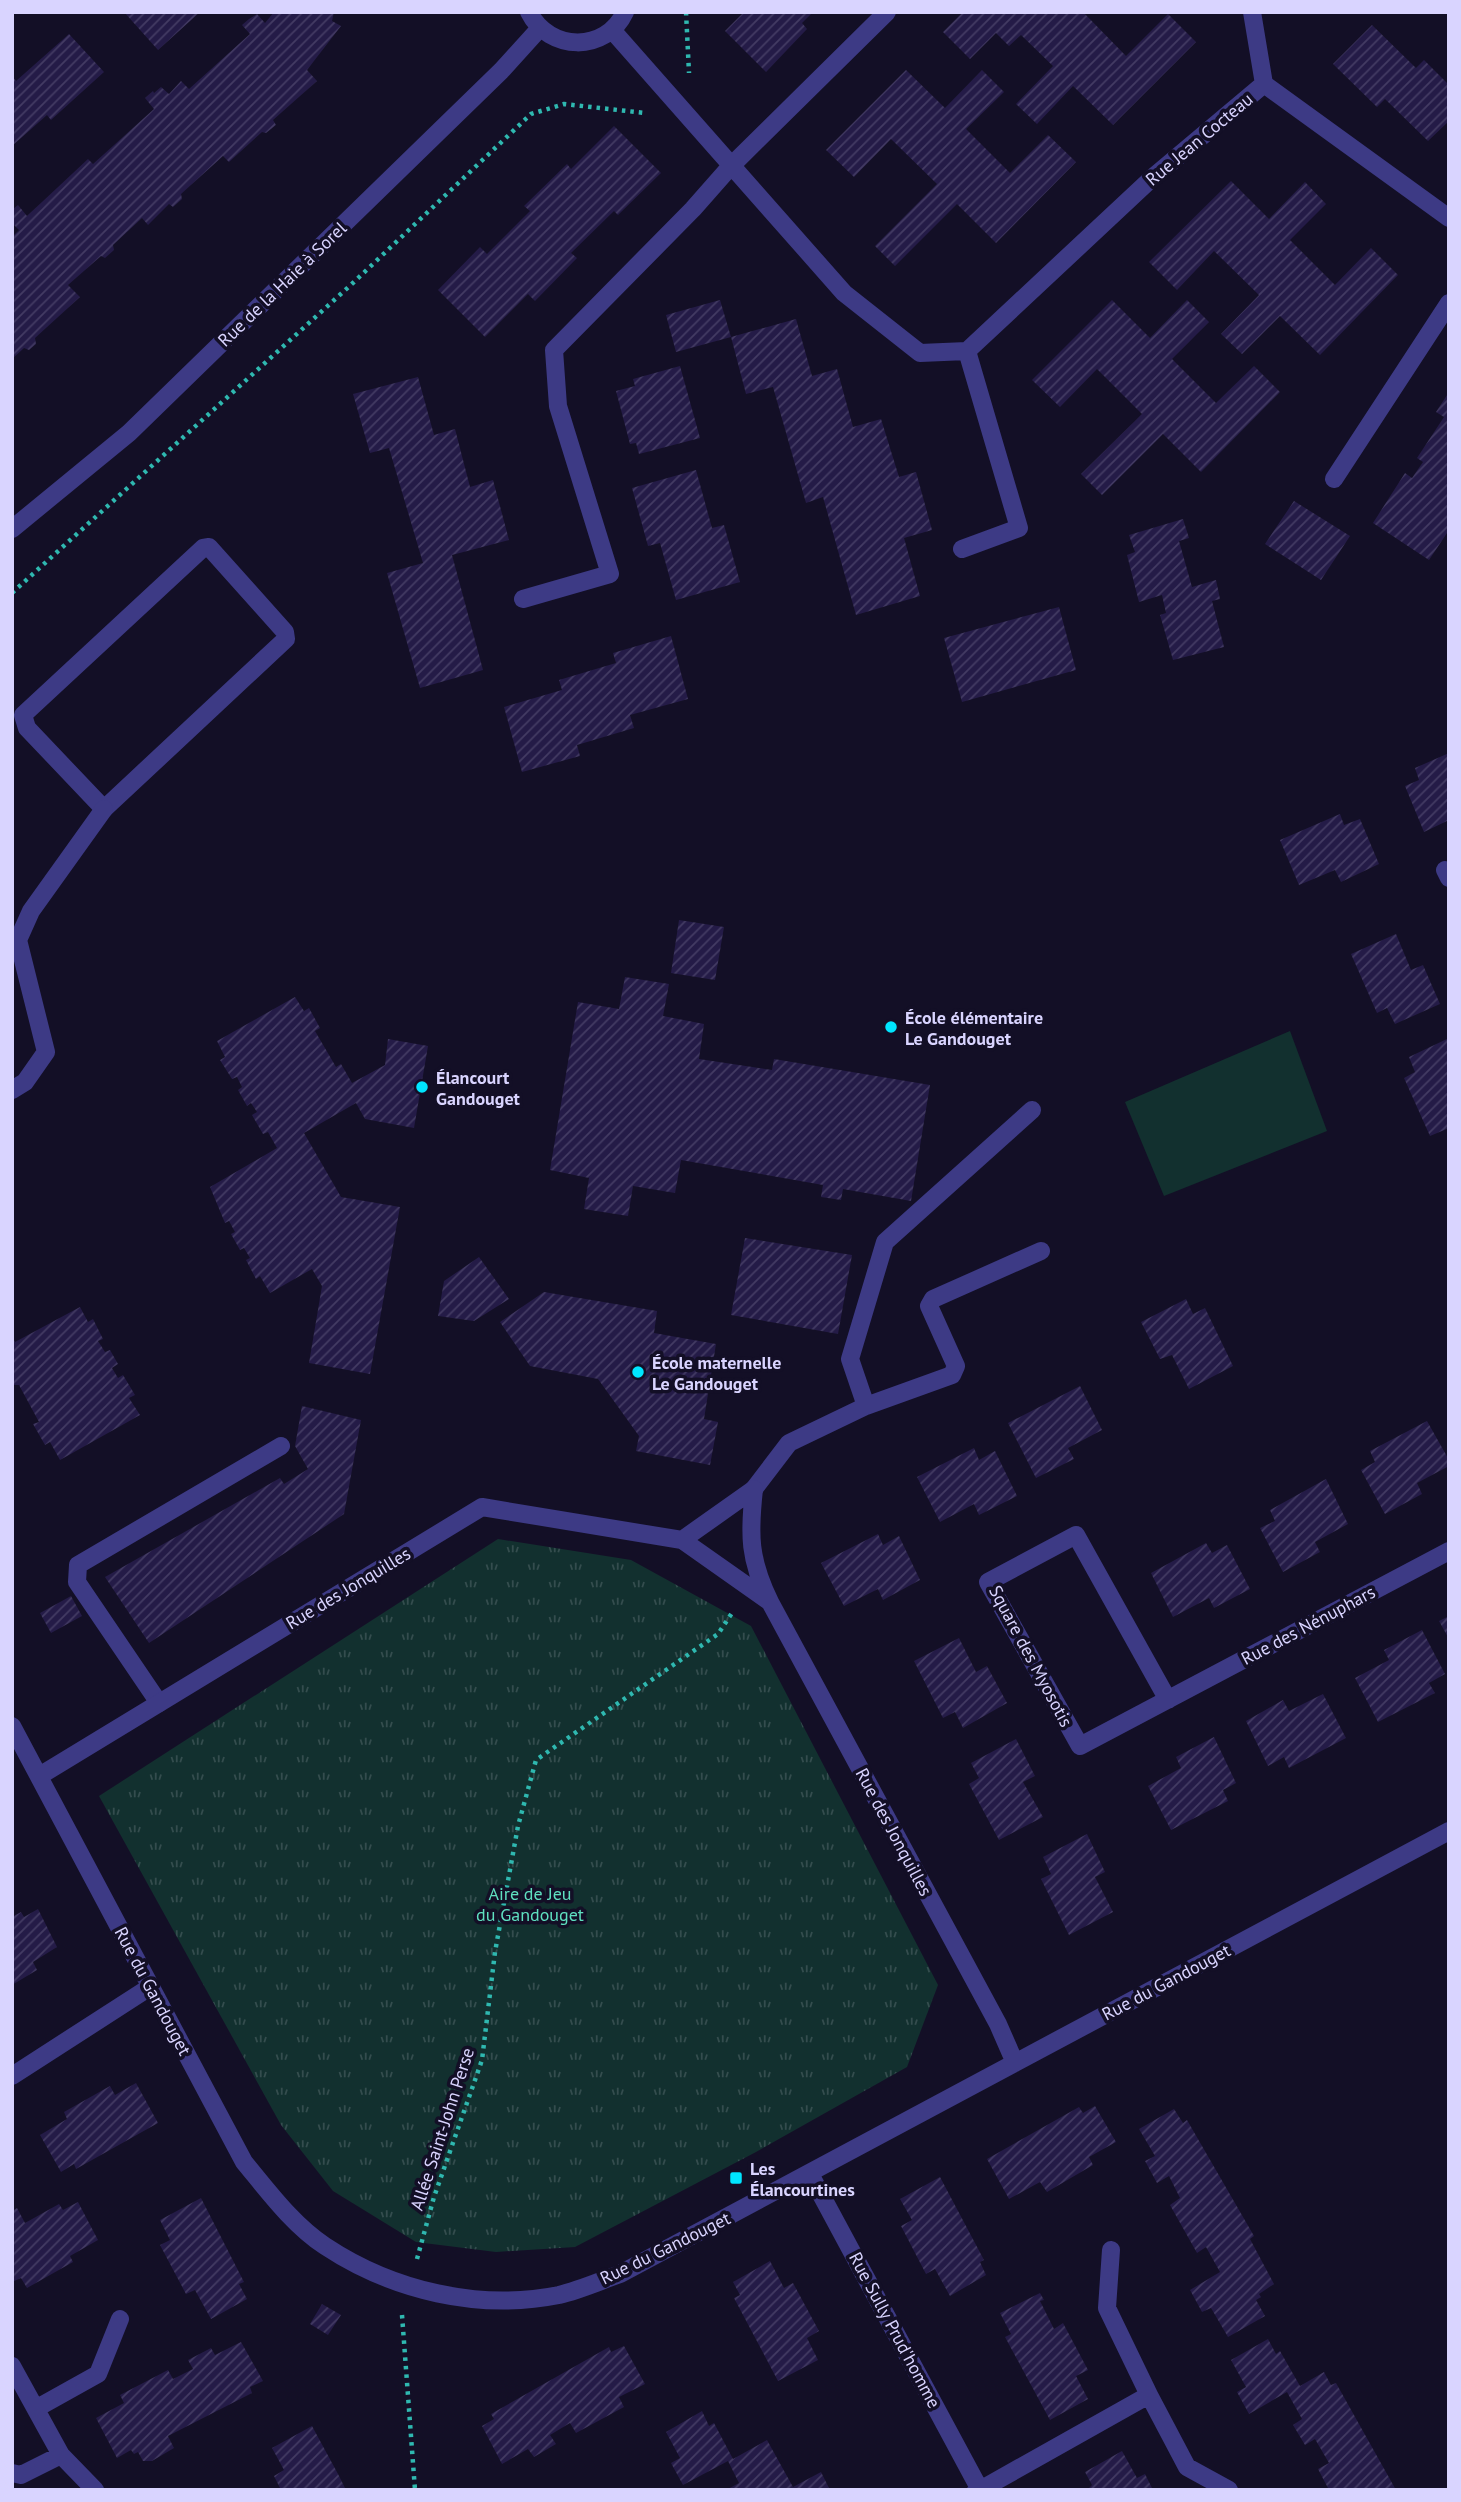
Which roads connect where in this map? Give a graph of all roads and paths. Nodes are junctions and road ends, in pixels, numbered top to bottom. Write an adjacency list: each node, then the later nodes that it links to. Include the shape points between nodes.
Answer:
1 (529, 12): 6 (street)
2 (625, 12): 7 (street)
3 (686, 12): 9 (path, via 690,77)
4 (887, 12): 10 (street)
5 (1252, 12): 8 (street)
6 (540, 28): 7 (street, via 568,43 599,39); 15 (street, Rue de la Haie à Sorel, via 129,433)
7 (612, 30): 9 (street)
8 (1264, 84): 11 (street, Rue Jean Cocteau); 13 (street, Rue Jean Cocteau, via 1151,179)
9 (673, 97): 10 (street); 17 (path, via 655,114 564,104 531,114)
10 (730, 167): 13 (street, via 844,293 920,353); 18 (street, via 554,350 558,406 610,574)
11 (1448, 216)
12 (1449, 303): 14 (street)
13 (967, 351): 16 (street, via 1019,528)
14 (1334, 479)
15 (12, 529)
16 (962, 549)
17 (12, 593)
18 (523, 599)
19 (104, 809): 19 (street, via 286,639 285,632 214,548 204,548 23,715 27,728); 20 (street, via 31,911 18,940 46,1052 25,1082)
20 (12, 1090)
21 (1032, 1110): 23 (street, via 885,1242 850,1359)
22 (1041, 1251): 23 (street, via 933,1298 929,1306 956,1366 952,1375)
23 (866, 1406): 25 (street, via 789,1443)
24 (281, 1446): 31 (street, via 78,1565 77,1582)
25 (754, 1489): 26 (street); 29 (street, Rue des Jonquilles, via 749,1533 753,1564)
26 (682, 1540): 28 (street, Rue des Jonquilles); 31 (street, Rue des Jonquilles, via 482,1507)
27 (1449, 1551): 30 (street, Rue des Nénuphars)
28 (748, 1589): 29 (street, Rue des Jonquilles); 40 (path, Allée Saint-John Perse, via 718,1634 536,1760 502,1914 482,2060 434,2197)
29 (770, 1602): 36 (street, Rue des Jonquilles)
30 (1168, 1700): 30 (street, Square des Myosotis, via 1080,1746 988,1582 1076,1535)
31 (159, 1703): 33 (street, Rue des Jonquilles)
32 (12, 1726): 33 (street, Rue du Gandouget)
33 (41, 1775): 35 (street, Rue du Gandouget)
34 (1449, 1830): 36 (street, Rue du Gandouget)
35 (150, 1987): 37 (street); 40 (street, Rue du Gandouget, via 244,2162 280,2206 324,2245)
36 (1015, 2063): 38 (street, Rue du Gandouget)
37 (12, 2076)
38 (810, 2174): 40 (street, Rue du Gandouget, via 620,2274 561,2294 512,2301); 47 (street, Rue Sully Prud'homme)
39 (1111, 2250): 43 (street, via 1107,2308)
40 (410, 2288): 49 (path, Allée Saint-John Perse, via 400,2321)
41 (120, 2319): 44 (street, via 98,2374)
42 (12, 2366): 44 (street)
43 (1149, 2395): 47 (street, Rue Sully Prud'homme); 50 (street, via 1187,2467)
44 (37, 2408): 45 (street)
45 (61, 2455): 46 (street, via 21,2474); 48 (street)
46 (12, 2473)
47 (978, 2489)
48 (95, 2490)
49 (415, 2490)
50 (1229, 2490)

